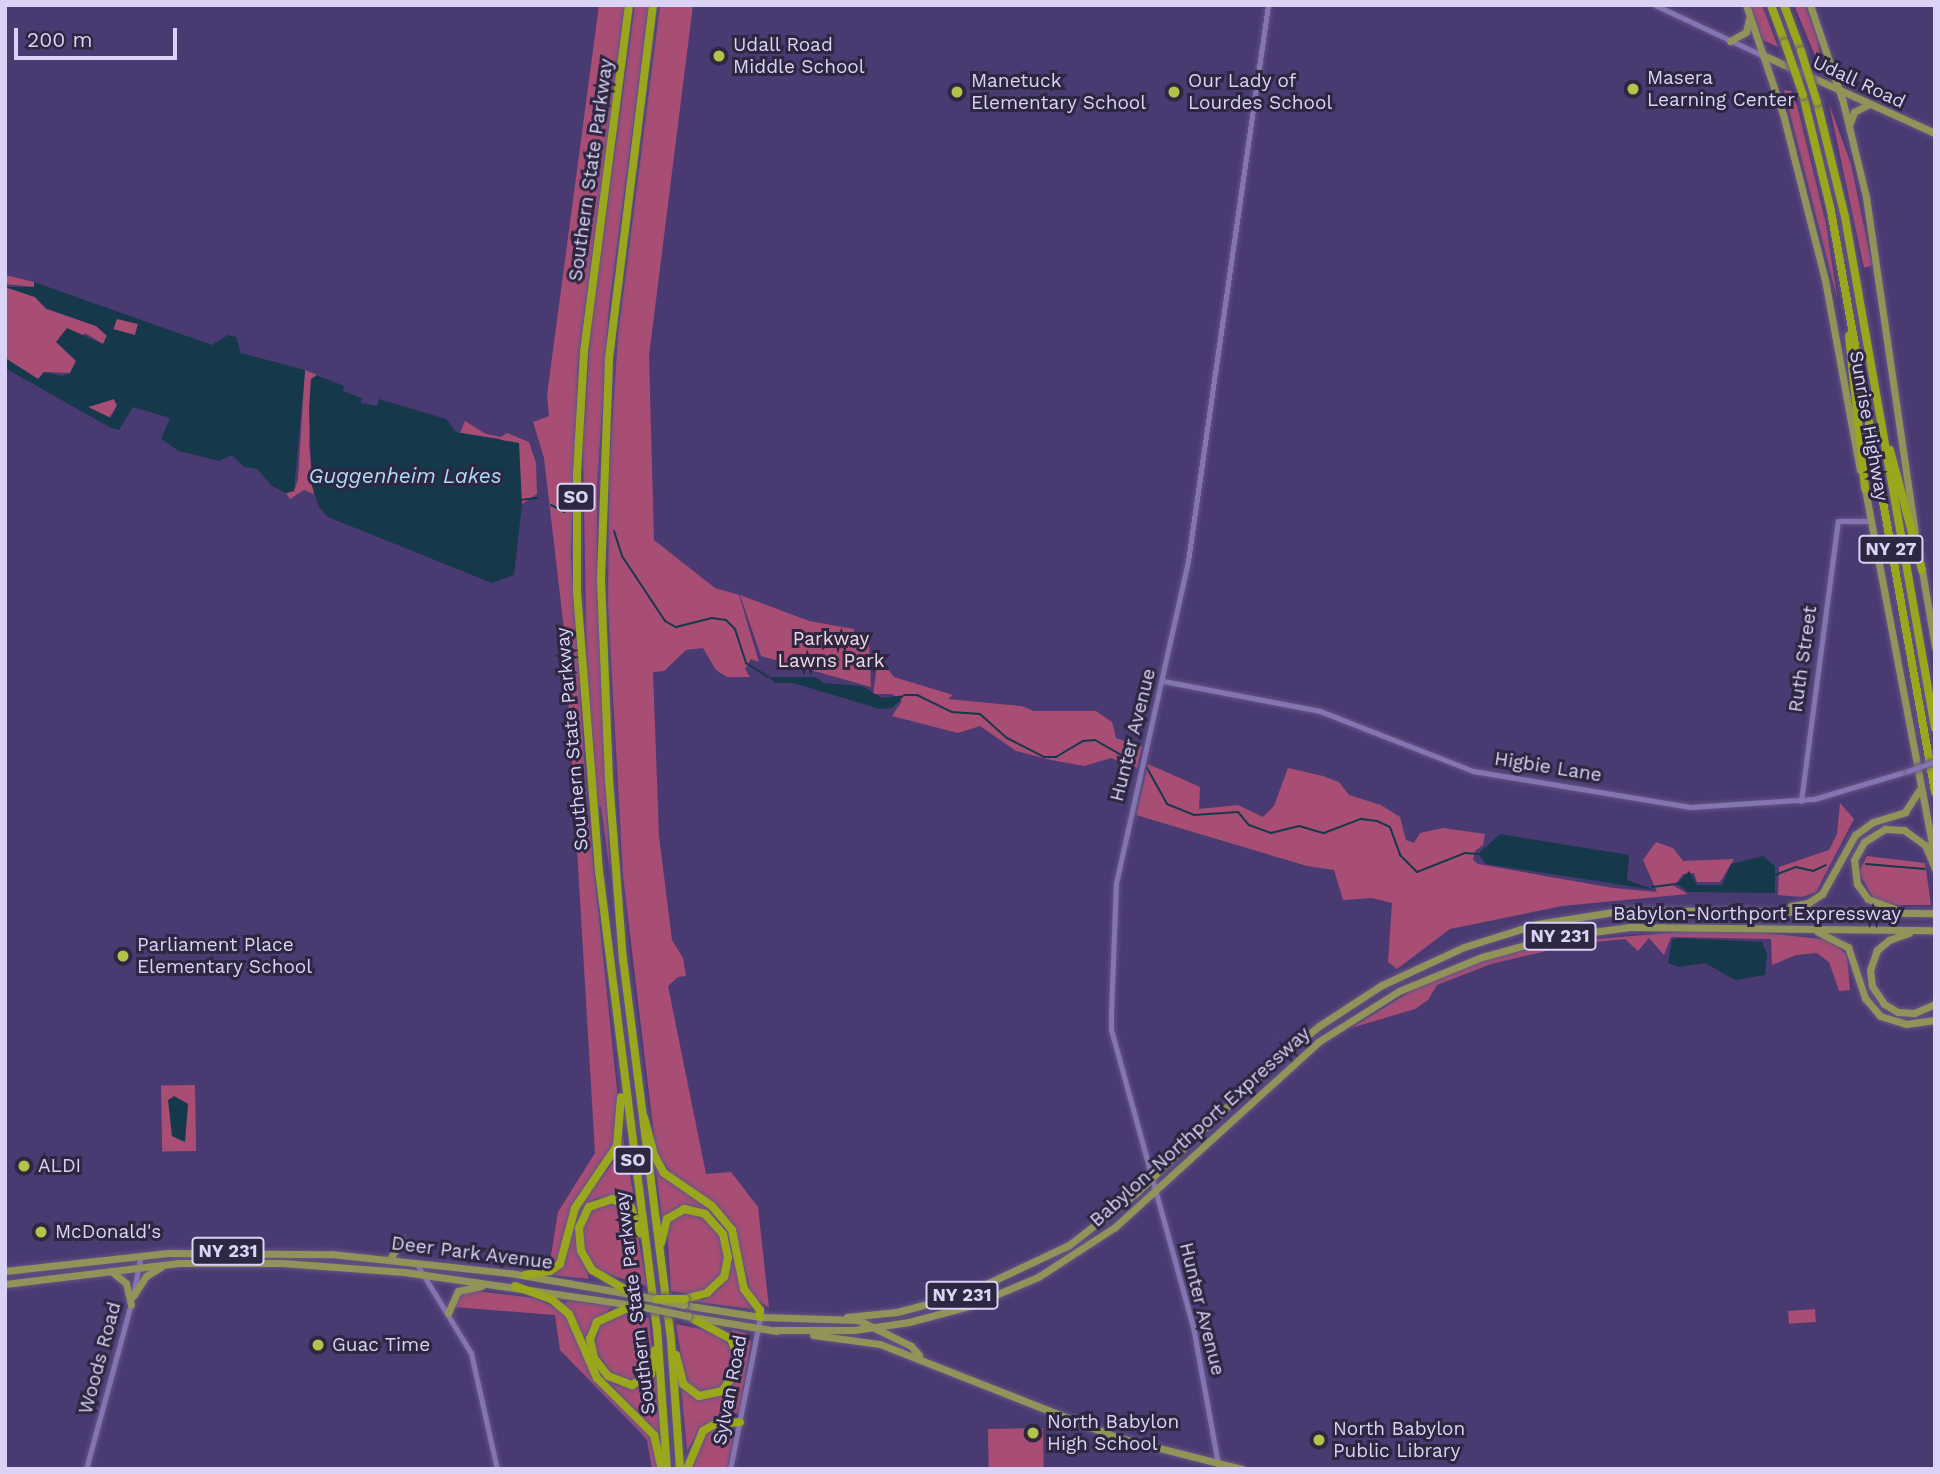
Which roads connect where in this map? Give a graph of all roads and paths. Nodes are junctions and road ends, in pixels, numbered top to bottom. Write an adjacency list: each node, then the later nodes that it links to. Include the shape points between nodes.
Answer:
1 (629, 5): 37 (highway, Southern State Parkway / SO, via 588,312 576,502 583,702)
2 (653, 5): 38 (highway, Southern State Parkway / SO, via 612,320 601,530 612,819)
3 (1268, 5): 21 (street, Hunter Avenue, via 1213,403)
4 (1656, 5): 9 (street, Udall Road)
5 (1771, 5): 15 (highway, Sunrise Highway / NY 27, bridge, via 1803,95)
6 (1784, 5): 16 (highway, Sunrise Highway / NY 27, bridge, via 1817,102 1842,203)
7 (1810, 5): 11 (main road, Sunrise Highway)
8 (1747, 8): 9 (main road, via 1747,31); 10 (main road, Sunrise Highway)
9 (1730, 41): 10 (street, Udall Road)
10 (1765, 56): 11 (main road, Udall Road); 17 (main road, Sunrise Highway, via 1825,280)
11 (1839, 89): 12 (main road, Udall Road); 13 (main road, Sunrise Highway)
12 (1869, 104): 13 (main road, via 1854,112); 14 (main road, Udall Road)
13 (1849, 127): 19 (main road, Sunrise Highway, via 1871,227 1892,396)
14 (1935, 133)
15 (1848, 305): 17 (highway); 25 (highway, Sunrise Highway / NY 27)
16 (1877, 400): 19 (highway); 22 (highway, Sunrise Highway / NY 27)
17 (1865, 488): 18 (main road, Sunrise Highway)
18 (1870, 521): 24 (main road, Sunrise Highway); 26 (street, Ruth Street, via 1838,521)
19 (1922, 570): 20 (main road, Sunrise Highway)
20 (1935, 647)
21 (1163, 681): 26 (street, Higbie Lane, via 1320,711 1473,771 1690,807); 39 (street, Hunter Avenue, via 1116,883 1111,1012 1111,1030)
22 (1935, 727)
23 (1935, 761): 26 (street, Higbie Lane, bridge, via 1846,792)
24 (1920, 784): 27 (main road, Sunrise Highway); 29 (main road, via 1908,810 1873,822 1855,835 1819,897 1804,905)
25 (1935, 792)
26 (1801, 801)
27 (1935, 859)
28 (1935, 869): 30 (main road, via 1925,845 1903,830 1881,831 1860,846 1853,870 1861,892 1875,903)
29 (1755, 909): 30 (main road, Babylon-Northport Expressway / NY 231); 39 (main road, Babylon-Northport Expressway / NY 231, via 1656,909 1581,916 1508,932 1436,958 1369,992 1307,1035)
30 (1906, 912): 31 (main road, Babylon-Northport Expressway / NY 231)
31 (1935, 913)
32 (1794, 928): 33 (main road, Babylon-Northport Expressway / NY 231); 36 (main road, via 1828,934 1845,944 1855,960 1865,998 1880,1016 1906,1024); 40 (main road, Babylon-Northport Expressway / NY 231, via 1615,928 1532,942 1454,967 1386,999 1306,1051)
33 (1923, 930): 34 (main road, Babylon-Northport Expressway / NY 231); 35 (main road, via 1881,946 1871,964 1870,981 1880,1001 1893,1010 1914,1013)
34 (1935, 930)
35 (1935, 1004)
36 (1935, 1020)
37 (621, 1071): 42 (highway, Southern State Parkway / SO); 52 (highway, via 621,1130 613,1156 577,1205 557,1268)
38 (638, 1098): 43 (highway, Southern State Parkway / SO); 63 (highway, via 660,1168 678,1186 712,1206 732,1230 744,1289)
39 (1151, 1179): 40 (street, Hunter Avenue); 64 (main road, Babylon-Northport Expressway / NY 231, via 1078,1240 1009,1277 922,1307)
40 (1154, 1191): 65 (main road, Babylon-Northport Expressway / NY 231, via 1106,1234 1026,1283 957,1310); 74 (street, Hunter Avenue, via 1194,1327)
41 (402, 1239): 45 (main road)
42 (646, 1248): 56 (highway, via 634,1214 622,1201 599,1201 582,1217 579,1237 587,1263 600,1277); 66 (highway, Southern State Parkway / SO)
43 (660, 1253): 59 (highway, via 665,1222 680,1210 702,1212 721,1230 728,1257 724,1277 707,1293); 71 (highway, Southern State Parkway / SO)
44 (141, 1255): 45 (main road, Deer Park Avenue / NY 231, via 245,1251); 48 (street, Woods Road); 49 (main road, Deer Park Avenue / NY 231)
45 (390, 1259): 46 (main road, Deer Park Avenue / NY 231)
46 (414, 1262): 51 (street); 52 (main road, Deer Park Avenue / NY 231)
47 (166, 1265): 48 (main road, Deer Park Avenue / NY 231); 51 (main road, Deer Park Avenue / NY 231, via 301,1264); 57 (main road, via 146,1276)
48 (140, 1267): 50 (main road, Deer Park Avenue / NY 231); 57 (street, Woods Road)
49 (5, 1271)
50 (110, 1271): 53 (main road, Deer Park Avenue / NY 231); 57 (main road, via 126,1283)
51 (423, 1275): 54 (main road, Deer Park Avenue / NY 231); 61 (street)
52 (525, 1275): 56 (main road, Deer Park Avenue / NY 231)
53 (5, 1283)
54 (495, 1284): 55 (main road, Deer Park Avenue / NY 231); 61 (main road, via 460,1289)
55 (515, 1286): 60 (main road, Deer Park Avenue / NY 231); 77 (highway, via 551,1299 569,1314 594,1374 653,1435)
56 (635, 1295): 58 (main road, Deer Park Avenue / NY 231, bridge)
57 (132, 1300): 75 (street, Woods Road)
58 (657, 1300): 59 (highway, bridge)
59 (684, 1302): 63 (main road, Deer Park Avenue / NY 231)
60 (634, 1305): 62 (main road, Deer Park Avenue / NY 231, bridge); 66 (highway, via 606,1314 593,1328 591,1350 604,1373 626,1384 647,1379 654,1364)
61 (448, 1312): 76 (street, via 471,1353)
62 (688, 1316): 68 (main road, Deer Park Avenue / NY 231); 71 (highway, via 733,1342 738,1363 732,1381 714,1395 692,1393 681,1380)
63 (760, 1317): 64 (main road, Deer Park Avenue / NY 231); 68 (street, Sylvan Road)
64 (847, 1317): 67 (main road, Deer Park Avenue)
65 (902, 1323): 67 (main road, Babylon-Northport Expressway / NY 231); 70 (main road)
66 (657, 1327): 78 (highway, Southern State Parkway / SO)
67 (878, 1327): 69 (main road, Babylon-Northport Expressway / NY 231); 70 (main road, Deer Park Avenue)
68 (758, 1329): 69 (main road, Deer Park Avenue / NY 231); 73 (street, Sylvan Road)
69 (775, 1330): 72 (main road, Deer Park Avenue, via 861,1339)
70 (897, 1338): 72 (main road, Deer Park Avenue)
71 (671, 1340): 79 (highway, Southern State Parkway / SO)
72 (920, 1357): 74 (main road, Deer Park Avenue, via 1056,1416 1123,1440)
73 (740, 1422): 80 (highway, via 717,1423 702,1431); 81 (street, Sylvan Road)
74 (1218, 1464): 82 (main road, Deer Park Avenue)
75 (86, 1469)
76 (497, 1469)
77 (662, 1469)
78 (667, 1469)
79 (680, 1469)
80 (687, 1469)
81 (730, 1469)
82 (1242, 1469)

